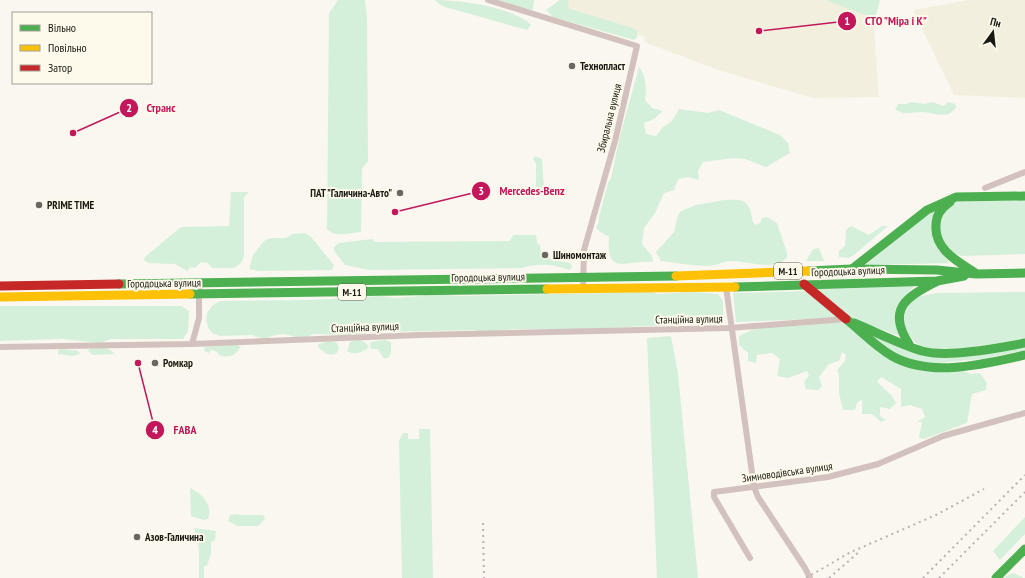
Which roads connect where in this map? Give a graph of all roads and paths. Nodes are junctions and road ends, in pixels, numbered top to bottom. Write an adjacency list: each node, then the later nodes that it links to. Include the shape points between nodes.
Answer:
1 (488, 0): 9 (street, Збиральна вулиця, via 637,46 615,141 584,250)
2 (1025, 172): 3 (street)
3 (985, 188)
4 (1025, 196): 5 (main road)
5 (956, 197): 6 (main road, via 927,210); 8 (main road, via 942,207 937,216 937,239 951,258)
6 (852, 269): 8 (main road, Городоцька вулиця / М-11, via 937,270); 9 (main road, Городоцька вулиця / М-11, via 724,275)
7 (1025, 272): 8 (main road, Городоцька вулиця / М-11)
8 (976, 274): 10 (main road, Городоцька вулиця / М-11)
9 (582, 277): 11 (main road, Городоцька вулиця / М-11); 15 (street)
10 (938, 281): 12 (main road, Городоцька вулиця / М-11); 22 (main road, via 911,294 904,304 899,317 900,329)
11 (199, 283): 13 (main road, Городоцька вулиця / М-11); 16 (street)
12 (804, 284): 14 (main road, Городоцька вулиця / М-11); 18 (main road)
13 (0, 286)
14 (726, 287): 15 (main road, Городоцька вулиця / М-11); 19 (street, Станційна вулиця)
15 (583, 289): 16 (main road, Городоцька вулиця / М-11)
16 (199, 295): 17 (main road, Городоцька вулиця / М-11); 21 (street, via 199,318)
17 (0, 298)
18 (846, 319): 19 (street, Станційна вулиця); 22 (main road); 24 (main road, via 892,356 915,365 983,363)
19 (730, 328): 21 (street, Станційна вулиця, via 420,335); 26 (street, Станційна вулиця)
20 (1025, 343): 22 (main road, via 982,351 935,353 922,351)
21 (192, 344): 23 (street, Станційна вулиця)
22 (909, 344)
23 (0, 347)
24 (1025, 355)
25 (1025, 413): 26 (street, Зимноводівська вулиця, via 943,436 878,464 828,478)
26 (754, 487): 28 (street, Зимноводівська вулиця, via 714,492 714,497); 29 (street, Станційна вулиця)
27 (1025, 549): 30 (main road)
28 (750, 558)
29 (810, 578)
30 (996, 578)

